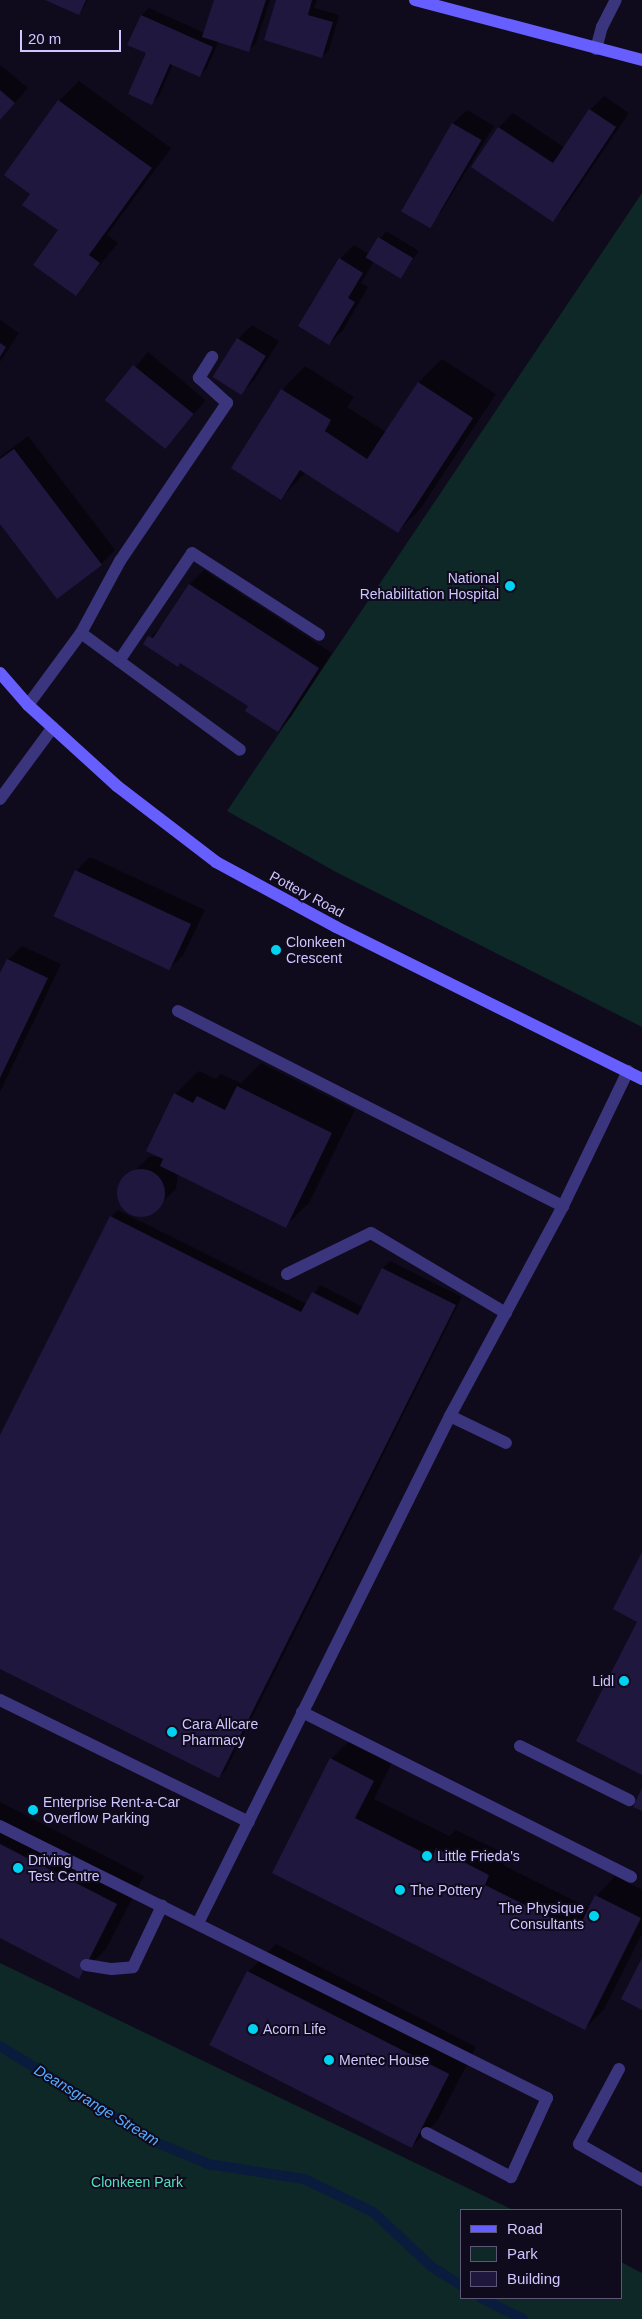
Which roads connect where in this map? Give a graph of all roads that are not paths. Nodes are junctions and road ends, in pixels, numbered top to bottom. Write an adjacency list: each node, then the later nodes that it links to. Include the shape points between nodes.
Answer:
1 (415, 0): 3 (street)
2 (616, 0): 3 (street, via 602,27)
3 (596, 49): 4 (street)
4 (642, 60)
5 (212, 357): 6 (street, via 199,378 227,403 120,561)
6 (81, 633): 8 (street); 10 (street)
7 (319, 635): 8 (street, via 192,553)
8 (119, 661): 12 (street)
9 (0, 673): 10 (street, Pottery Road)
10 (28, 705): 11 (street, Pottery Road)
11 (53, 726): 13 (street); 15 (street, Pottery Road, via 117,786 216,862 336,927)
12 (240, 750)
13 (0, 799)
14 (178, 1010): 17 (street)
15 (628, 1071): 16 (street, Pottery Road); 17 (street)
16 (642, 1079)
17 (563, 1206): 19 (street)
18 (287, 1274): 19 (street, via 371,1234)
19 (506, 1313): 20 (street)
20 (450, 1416): 21 (street); 23 (street)
21 (506, 1443)
22 (0, 1700): 26 (street)
23 (302, 1712): 26 (street); 28 (street)
24 (520, 1746): 25 (street)
25 (629, 1800)
26 (249, 1822): 30 (street)
27 (0, 1826): 29 (street)
28 (631, 1877)
29 (162, 1906): 30 (street); 31 (street, via 133,1966 112,1969)
30 (198, 1923): 33 (street, via 546,2098 511,2177)
31 (86, 1965)
32 (618, 2069): 34 (street, via 579,2144)
33 (427, 2133)
34 (642, 2180)

